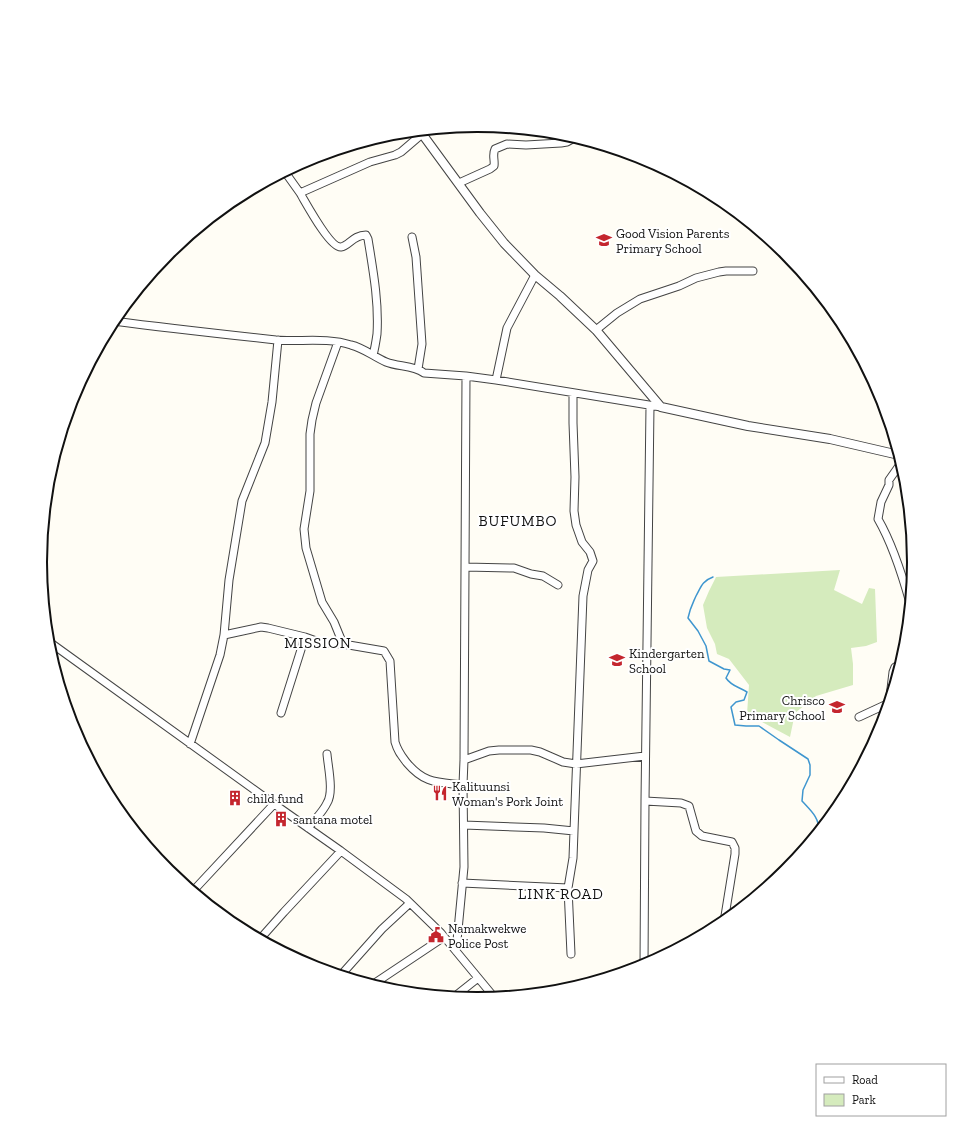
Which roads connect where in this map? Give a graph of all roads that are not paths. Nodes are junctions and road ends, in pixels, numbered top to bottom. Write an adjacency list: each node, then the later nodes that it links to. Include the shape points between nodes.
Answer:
1 (424, 136): 5 (street)
2 (416, 137): 6 (street, via 395,155 370,162)
3 (568, 142): 5 (street, via 507,144 495,149 494,166)
4 (287, 176): 6 (street)
5 (459, 184): 9 (street, via 504,243)
6 (300, 194): 14 (street, via 334,244 339,247 362,235 366,235 368,239 375,278 377,321)
7 (412, 237): 15 (street, via 416,257 422,344)
8 (753, 271): 11 (street, via 719,272 640,299)
9 (535, 275): 11 (street); 17 (street, via 507,328)
10 (120, 322): 12 (street)
11 (596, 330): 20 (street)
12 (278, 340): 13 (street); 26 (street, via 266,443 242,501 229,580)
13 (338, 342): 14 (street, via 356,346); 28 (street, via 312,420 310,491 304,529 306,548 322,602)
14 (373, 355): 15 (street, via 386,362)
15 (418, 369): 16 (street, via 424,373)
16 (466, 376): 17 (street); 23 (street)
17 (496, 380): 18 (street)
18 (573, 393): 19 (street); 37 (street, via 574,510 582,542 593,561 588,570 583,596)
19 (650, 406): 20 (street); 35 (street)
20 (661, 407): 21 (street, via 751,427 830,439)
21 (893, 454)
22 (897, 469): 25 (street, via 889,480 878,519 886,533)
23 (465, 567): 24 (street, via 514,568 543,576); 36 (street)
24 (558, 585)
25 (906, 589)
26 (224, 635): 27 (street, via 261,627); 33 (street, via 220,655)
27 (305, 637): 28 (street, via 322,643); 31 (street)
28 (343, 644): 38 (street, via 384,651 390,660 397,751 422,777 432,781)
29 (55, 646): 33 (street)
30 (882, 707): 32 (street)
31 (281, 713)
32 (859, 717)
33 (190, 744): 40 (street)
34 (328, 754): 42 (street, via 329,798)
35 (645, 756): 37 (street); 39 (street)
36 (464, 760): 37 (street, via 489,751 531,750); 38 (street)
37 (576, 764): 43 (street)
38 (463, 785): 41 (street)
39 (645, 801): 49 (street, via 681,803 689,806 696,831 702,836 732,842 735,854); 54 (street)
40 (274, 804): 42 (street); 46 (street)
41 (464, 825): 43 (street); 45 (street)
42 (308, 828): 44 (street)
43 (574, 831): 47 (street)
44 (341, 851): 48 (street); 50 (street)
45 (462, 883): 47 (street); 52 (street)
46 (197, 888)
47 (568, 888): 53 (street)
48 (410, 903): 51 (street); 55 (street, via 382,929)
49 (725, 913)
50 (264, 935)
51 (444, 937): 52 (street); 57 (street)
52 (456, 951): 56 (street)
53 (571, 954)
54 (644, 958)
55 (345, 971)
56 (478, 978): 58 (street); 59 (street)
57 (379, 980)
58 (461, 991)
59 (489, 992)

